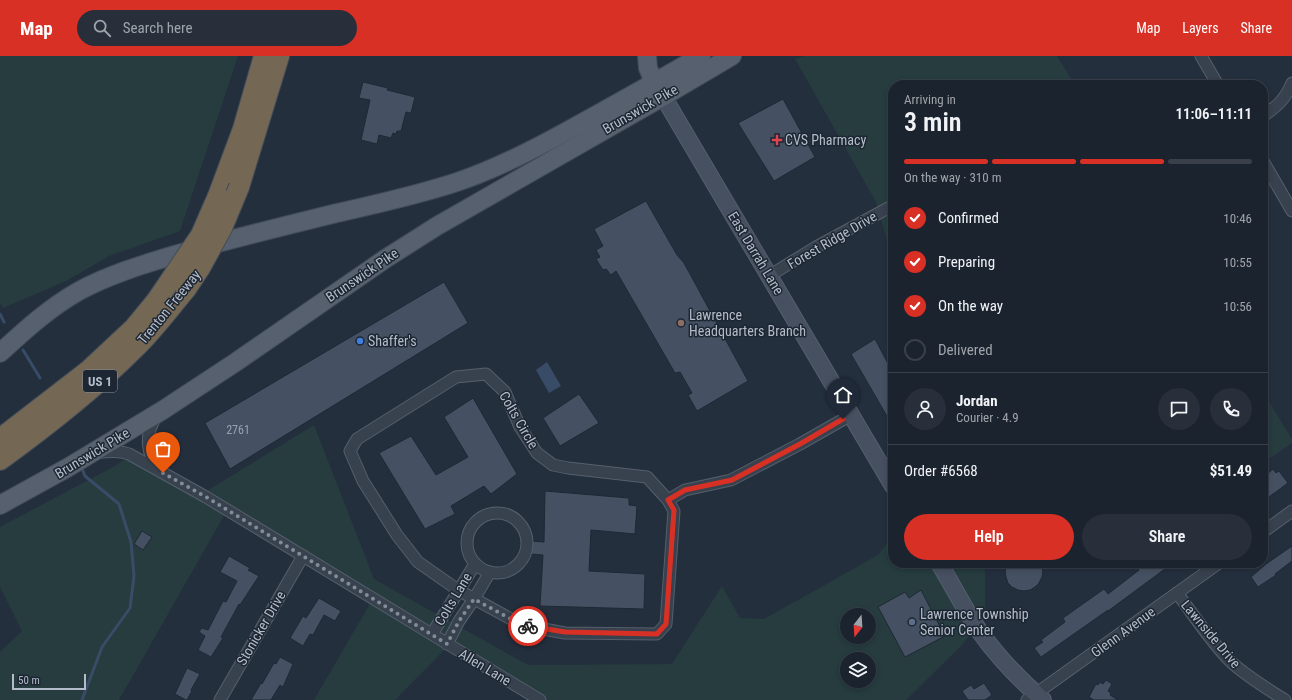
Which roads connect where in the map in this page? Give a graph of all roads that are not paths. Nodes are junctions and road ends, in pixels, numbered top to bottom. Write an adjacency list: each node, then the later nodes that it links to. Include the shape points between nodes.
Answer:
1 (264, 56): 18 (highway, Trenton Freeway / US 1, bridge, via 243,129 218,196 202,235 175,276 134,328 88,371)
2 (279, 56): 20 (highway, Trenton Freeway / US 1, bridge, via 239,187 222,228 186,289 135,348 97,383 36,434)
3 (647, 56): 9 (main road, via 648,68)
4 (700, 56): 9 (main road, Brunswick Pike)
5 (732, 56): 9 (main road, Brunswick Pike)
6 (1201, 56): 7 (street)
7 (1215, 80)
8 (1292, 83): 10 (street, via 1281,102)
9 (659, 89): 14 (street, East Darrah Lane); 15 (main road, Brunswick Pike, via 497,167 460,181 132,267 78,292 54,307); 16 (main road, Brunswick Pike, via 385,259)
10 (1268, 112)
11 (1268, 170): 13 (street)
12 (888, 208): 14 (street, Forest Ridge Drive)
13 (1292, 211)
14 (769, 276): 17 (street, East Darrah Lane)
15 (0, 353)
16 (163, 410): 19 (main road, Brunswick Pike); 21 (street, Allen Lane, via 150,427 148,446 150,456)
17 (851, 415): 22 (street, East Darrah Lane); 23 (street, via 732,480 685,490)
18 (0, 439)
19 (88, 455): 21 (street, Allen Lane, via 110,451 122,452); 24 (main road, Brunswick Pike)
20 (0, 460)
21 (163, 473): 27 (street, Allen Lane)
22 (888, 478)
23 (668, 500): 32 (street, Colts Circle, via 647,477 553,465 537,453 520,427 505,392 486,374 456,377 357,439 350,451 363,481 397,535 418,562); 34 (street, Colts Circle, via 674,510 668,606 666,624 657,634 565,632 522,625)
24 (0, 505)
25 (1292, 511): 26 (street)
26 (1268, 528)
27 (303, 556): 35 (street, Allen Lane); 38 (street, Stonicker Drive)
28 (475, 564): 31 (street, Colts Lane); 31 (street, Colts Lane, via 469,555 467,545 472,525 489,514 509,515 518,520 524,528 527,537 525,556 511,570 502,573); 32 (street, Colts Lane)
29 (942, 568): 37 (street, via 980,632)
30 (1212, 568): 33 (street, Glenn Avenue)
31 (490, 572): 34 (street, Colts Lane)
32 (458, 590): 34 (street, Colts Circle); 35 (street, Colts Lane)
33 (1177, 593): 37 (street, Glenn Avenue); 40 (street, Lawnside Drive, via 1230,660 1244,673)
34 (474, 599): 36 (street, Colts Lane)
35 (432, 634): 36 (street, Allen Lane)
36 (447, 644): 39 (street, Allen Lane)
37 (1036, 698)
38 (220, 700)
39 (540, 700)
40 (1285, 700)

